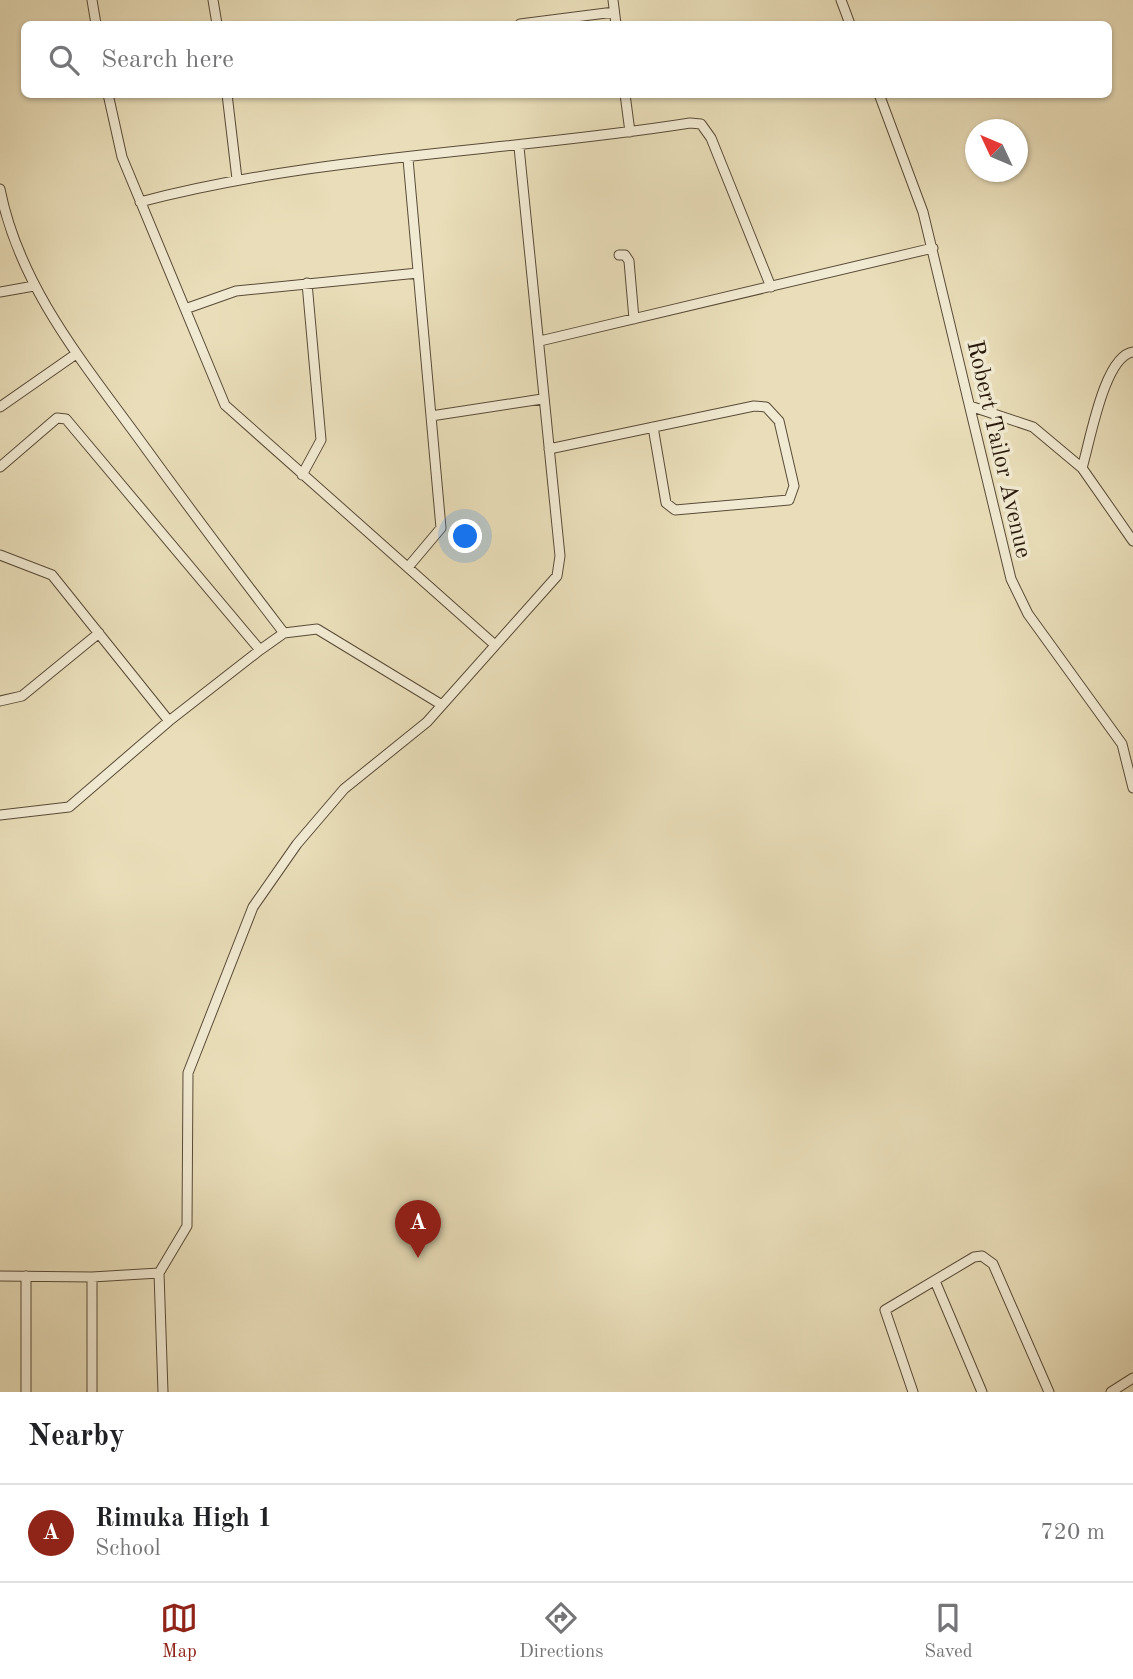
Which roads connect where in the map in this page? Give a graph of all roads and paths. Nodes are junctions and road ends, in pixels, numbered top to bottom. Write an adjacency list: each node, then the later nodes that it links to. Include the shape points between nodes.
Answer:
1 (92, 0): 6 (street)
2 (214, 0): 7 (street)
3 (613, 0): 5 (street)
4 (841, 0): 10 (street)
5 (614, 12): 8 (street); 9 (street)
6 (96, 21)
7 (217, 21)
8 (544, 21)
9 (615, 21)
10 (849, 21)
11 (109, 98): 20 (street, via 115,139)
12 (227, 98): 18 (street)
13 (626, 98): 15 (street)
14 (881, 98): 22 (street, Robert Tailor Avenue, via 912,176)
15 (630, 132): 16 (street); 27 (street, via 701,124)
16 (519, 147): 17 (street); 31 (street)
17 (408, 159): 18 (street); 24 (street)
18 (237, 179): 20 (street)
19 (0, 188): 21 (street)
20 (140, 202): 29 (street)
21 (4, 227): 26 (street)
22 (933, 248): 27 (street); 35 (street, Robert Tailor Avenue)
23 (619, 255): 30 (street, via 629,261)
24 (418, 273): 25 (street); 37 (street)
25 (307, 283): 29 (street, via 228,292); 42 (street, via 321,440)
26 (34, 286): 28 (street); 33 (street)
27 (771, 287): 30 (street)
28 (0, 292)
29 (185, 309): 42 (street, via 225,405)
30 (635, 319): 31 (street)
31 (540, 341): 34 (street)
32 (1133, 352): 41 (street, via 1119,359 1110,374)
33 (76, 354): 36 (street); 47 (street)
34 (542, 399): 37 (street); 39 (street)
35 (970, 406): 41 (street, via 1026,423); 53 (street, Robert Tailor Avenue, via 997,529 1018,597 1122,744)
36 (0, 407)
37 (431, 416): 45 (street, via 441,528)
38 (653, 427): 38 (street, via 766,407 779,421 793,496 789,500 675,510 666,503); 39 (street)
39 (549, 449): 48 (street, via 560,556 557,576)
40 (0, 467): 49 (street, via 57,418 66,419)
41 (1082, 468): 43 (street)
42 (302, 475): 45 (street)
43 (1133, 541)
44 (0, 555): 46 (street, via 47,571)
45 (410, 566): 48 (street)
46 (99, 633): 50 (street, via 22,696); 52 (street)
47 (284, 633): 49 (street); 51 (street, via 317,629)
48 (495, 645): 51 (street)
49 (260, 650): 52 (street)
50 (0, 701)
51 (442, 705): 55 (street, via 406,741 344,789 297,844 253,907 188,1073 187,1226)
52 (169, 721): 54 (street, via 69,807)
53 (1133, 789)
54 (0, 815)
55 (159, 1273): 58 (street); 63 (street)
56 (0, 1276): 57 (street)
57 (26, 1276): 58 (street); 61 (street)
58 (92, 1277): 62 (street)
59 (935, 1282): 64 (street, via 884,1312); 65 (street); 66 (street, via 974,1257 990,1259)
60 (1133, 1378): 67 (street)
61 (26, 1392)
62 (92, 1392)
63 (163, 1392)
64 (913, 1392)
65 (982, 1392)
66 (1049, 1392)
67 (1111, 1392)

